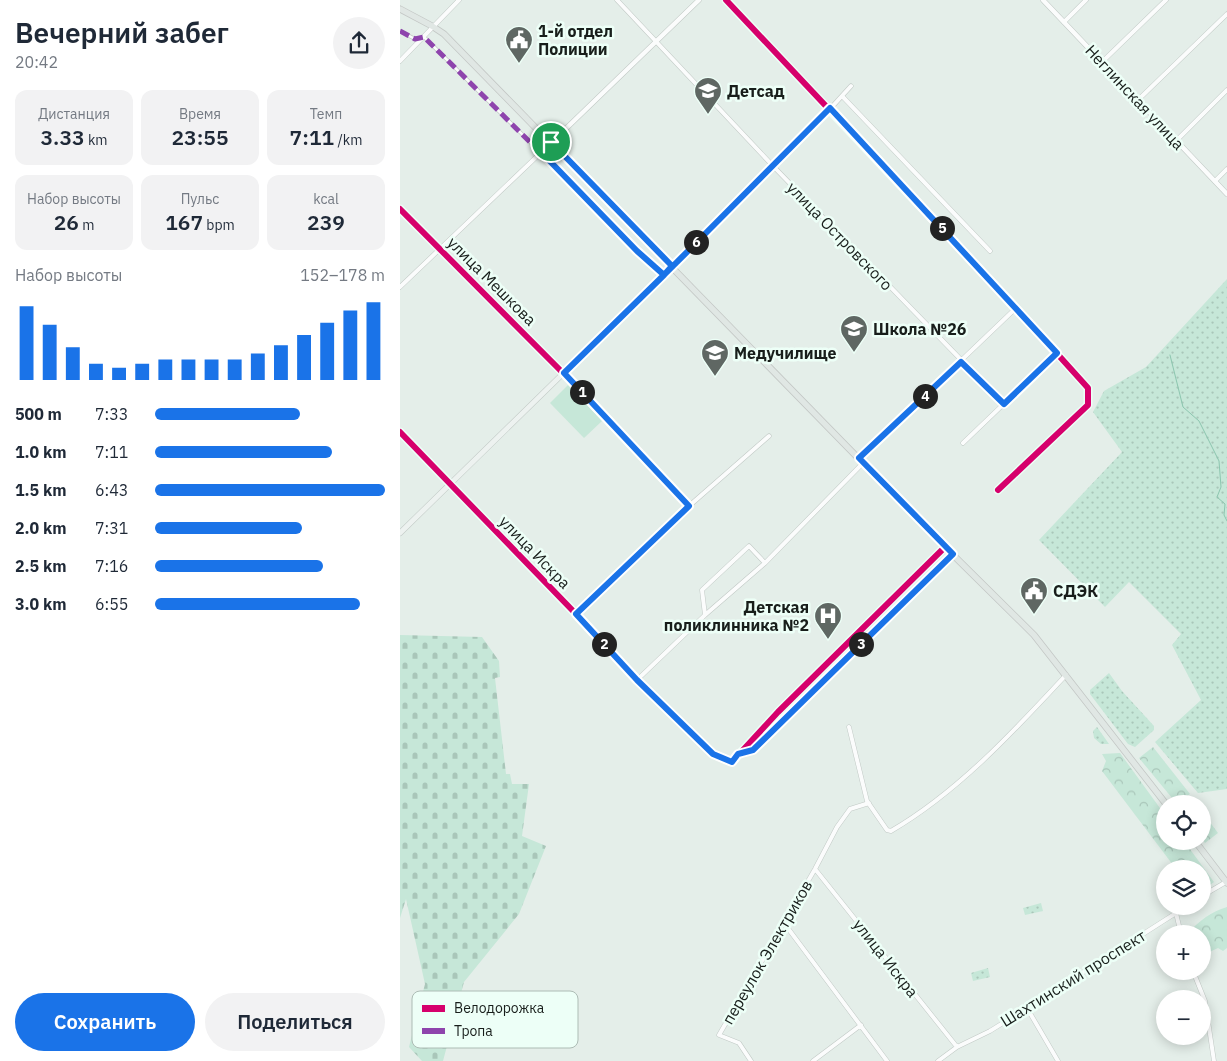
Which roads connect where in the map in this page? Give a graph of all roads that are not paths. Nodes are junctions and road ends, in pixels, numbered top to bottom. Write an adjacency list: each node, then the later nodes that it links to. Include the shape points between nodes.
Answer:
1 (459, 0): 11 (street)
2 (618, 0): 14 (street, улица Островского)
3 (699, 0): 14 (street)
4 (726, 0): 21 (street)
5 (1043, 0): 10 (street, Неглинская улица)
6 (1086, 0): 10 (street)
7 (1166, 0): 16 (street)
8 (400, 9): 11 (main road)
9 (1227, 14): 20 (street)
10 (1064, 22): 16 (street, Неглинская улица)
11 (432, 26): 13 (street); 23 (main road)
12 (400, 31): 13 (street, via 416,39)
13 (424, 37): 15 (street); 24 (street)
14 (656, 41): 23 (street); 25 (street, улица Островского)
15 (400, 61)
16 (1102, 62): 20 (street, Неглинская улица)
17 (852, 86): 19 (street)
18 (1227, 90): 22 (street)
19 (842, 96): 21 (street); 31 (street)
20 (1138, 100): 22 (street, Неглинская улица)
21 (830, 108): 25 (street); 35 (street)
22 (1176, 141): 27 (street, Неглинская улица)
23 (551, 142): 24 (street); 32 (main road)
24 (541, 152): 30 (street); 33 (street)
25 (773, 166): 32 (street); 37 (street, улица Островского)
26 (1227, 170): 27 (street)
27 (1215, 181): 28 (street, Неглинская улица)
28 (1227, 194)
29 (400, 209): 30 (street, улица Мешкова)
30 (440, 248): 34 (street); 38 (street, улица Мешкова)
31 (990, 251)
32 (672, 266): 33 (main road); 43 (main road)
33 (664, 275): 38 (main road)
34 (400, 287)
35 (1016, 308): 36 (street); 37 (street)
36 (1057, 353): 39 (street); 45 (street, via 1088,388 1088,405)
37 (961, 362): 39 (street, улица Островского); 43 (street)
38 (564, 373): 44 (main road); 46 (street, улица Мешкова)
39 (1004, 404): 42 (street)
40 (400, 432): 44 (street, улица Искра)
41 (769, 436): 46 (street)
42 (964, 443)
43 (861, 461): 48 (main road); 50 (street)
44 (449, 484): 47 (main road); 51 (street, улица Искра)
45 (998, 490)
46 (689, 506): 51 (street)
47 (400, 532)
48 (945, 547): 49 (main road); 56 (street)
49 (953, 554): 53 (main road, via 1014,612); 56 (street, via 753,750)
50 (765, 563): 52 (street); 52 (street, via 749,546 702,590)
51 (576, 614): 54 (street, улица Искра)
52 (705, 615): 54 (street)
53 (1066, 675): 57 (main road); 58 (street, via 990,753 896,828 887,830)
54 (637, 680): 56 (street, улица Искра, via 713,754 732,762)
55 (849, 727): 58 (street)
56 (738, 754)
57 (1159, 795)
58 (869, 803): 60 (street, переулок Электриков, via 850,809)
59 (1202, 850): 61 (main road)
60 (816, 869): 64 (street, переулок Электриков); 68 (street, улица Искра)
61 (1227, 882): 62 (street)
62 (1211, 891)
63 (1173, 915): 66 (street, Шахтинский проспект)
64 (784, 923): 67 (street); 69 (street, переулок Электриков, via 719,1035 739,1044)
65 (1196, 980): 74 (street, via 1205,1001)
66 (1027, 1008): 68 (street, Шахтинский проспект); 73 (street)
67 (861, 1026): 70 (street); 71 (street)
68 (957, 1047): 72 (street, Шахтинский проспект)
69 (752, 1061)
70 (813, 1061)
71 (887, 1061)
72 (938, 1061)
73 (1058, 1061)
74 (1214, 1061)

